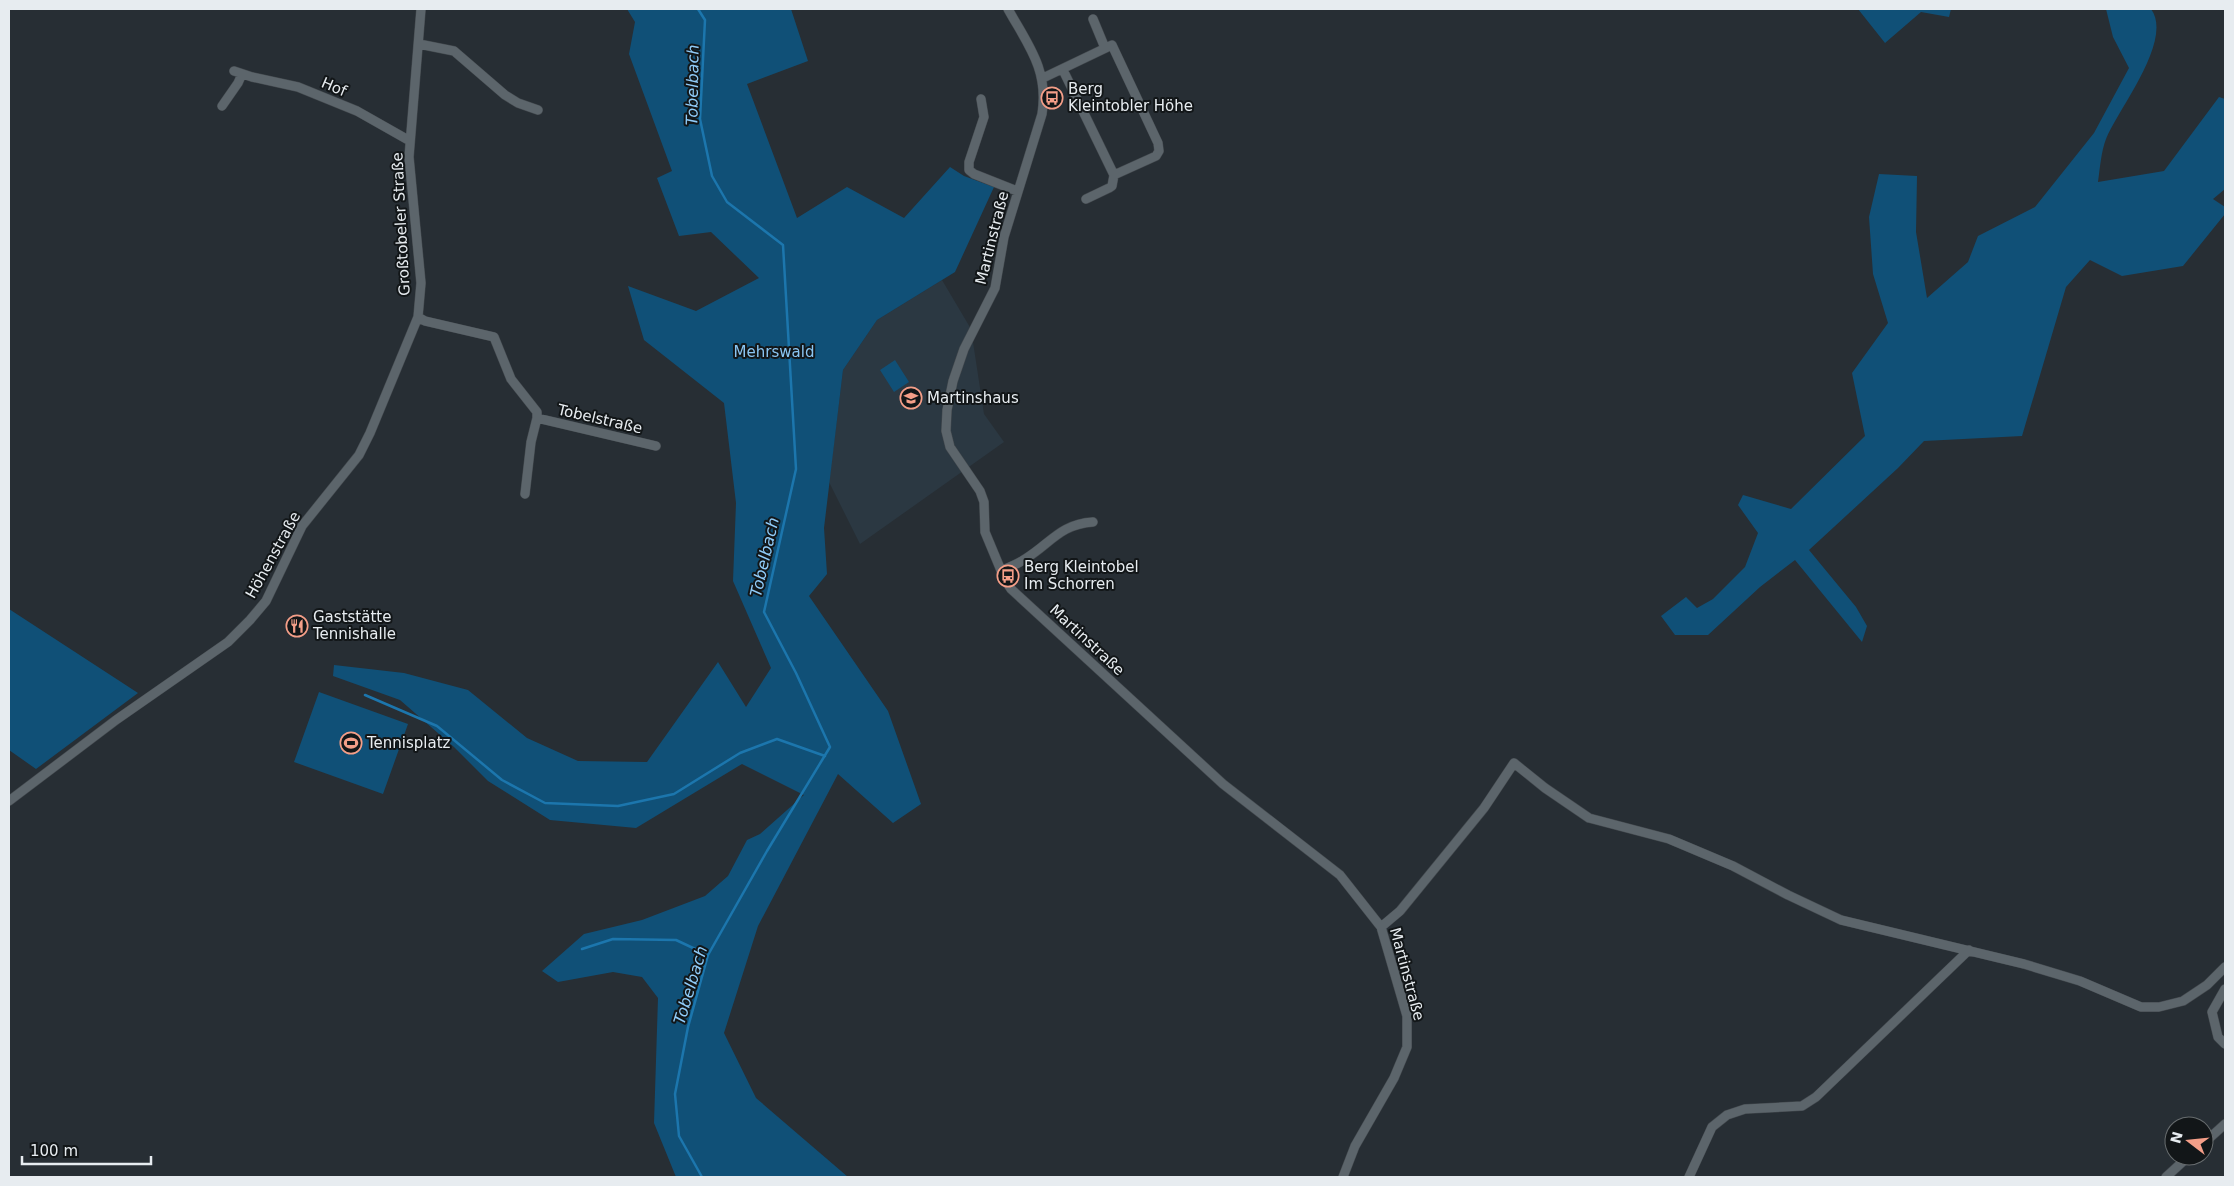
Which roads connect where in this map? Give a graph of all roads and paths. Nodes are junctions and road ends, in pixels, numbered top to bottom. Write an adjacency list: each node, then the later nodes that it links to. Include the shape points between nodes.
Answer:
1 (421, 9): 4 (street, Großtobeler Straße)
2 (1008, 9): 7 (street, Martinstraße)
3 (1093, 19): 5 (street)
4 (419, 44): 10 (street, via 454,52 505,95); 11 (street, Großtobeler Straße)
5 (1106, 48): 6 (street); 12 (street, via 1112,45 1159,151 1156,156)
6 (1063, 70): 7 (street); 12 (street)
7 (1043, 78): 13 (street, Martinstraße, via 1045,98 1042,114)
8 (981, 99): 13 (street, via 984,117 969,170)
9 (222, 106): 11 (street, Hof, via 238,83 238,73 298,87 357,111)
10 (538, 110)
11 (410, 141): 15 (street, Großtobeler Straße, via 421,283)
12 (1114, 176): 14 (street, via 1112,186)
13 (1017, 192): 20 (street, Martinstraße, via 1004,237 995,288 964,349 953,380 946,431 950,447 980,491 984,502 984,527)
14 (1086, 199)
15 (418, 317): 16 (street, via 494,338 511,379 531,403); 21 (street, Höhenstraße, via 387,398 358,455 302,526 266,601 250,620 228,642 116,720)
16 (537, 418): 17 (street, Tobelstraße); 18 (street)
17 (656, 446)
18 (525, 494)
19 (1093, 522): 20 (street, via 1074,526 1053,536 1026,559)
20 (1000, 571): 22 (street, Martinstraße, via 1012,588 1223,784 1340,874)
21 (9, 801)
22 (1381, 927): 23 (street, via 1400,911 1478,815 1514,763 1589,818 1669,839 1733,866 1841,920); 30 (street, Martinstraße, via 1407,1016 1406,1047 1394,1078 1355,1146)
23 (1969, 950): 24 (street, via 2080,981 2141,1007 2159,1008 2184,1001); 31 (street, via 1816,1097 1802,1106 1745,1109 1727,1115 1712,1127)
24 (2225, 967)
25 (2225, 989): 26 (street, via 2212,1012 2218,1037)
26 (2225, 1044)
27 (2225, 1124): 28 (street)
28 (2214, 1134)
29 (2178, 1166): 32 (street)
30 (1343, 1177)
31 (1689, 1177)
32 (2166, 1177)

